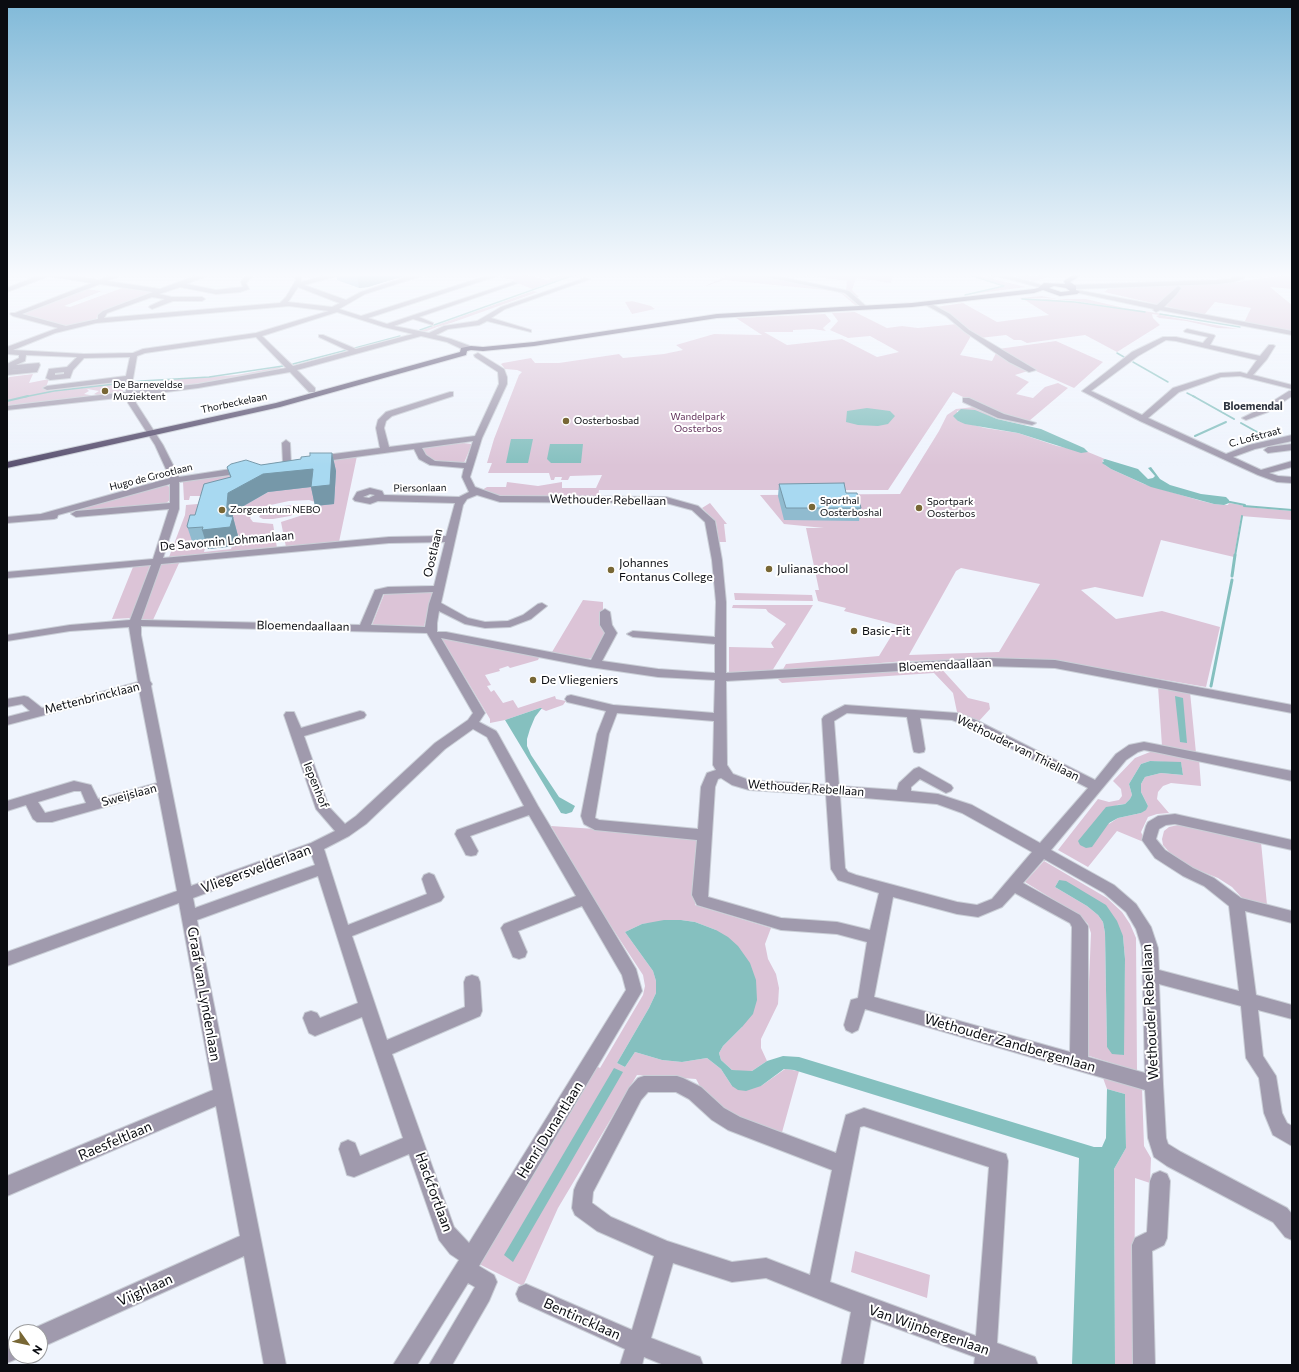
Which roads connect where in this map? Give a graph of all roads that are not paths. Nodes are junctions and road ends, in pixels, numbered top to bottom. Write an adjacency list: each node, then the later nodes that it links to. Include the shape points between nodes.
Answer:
1 (39, 338): 12 (street)
2 (235, 338): 17 (street, via 143,351)
3 (260, 338): 23 (street)
4 (325, 338): 14 (street)
5 (405, 338): 14 (street)
6 (439, 338): 13 (street, via 449,340)
7 (571, 338): 15 (main road)
8 (979, 338): 24 (street)
9 (1211, 338): 10 (street)
10 (1205, 346): 19 (street); 36 (street, via 1176,339 1162,339 1134,354 1086,391)
11 (1270, 346): 19 (street)
12 (7, 351): 16 (street)
13 (465, 351): 15 (main road); 38 (main road, Thorbeckelaan, via 277,405)
14 (356, 352): 23 (street)
15 (480, 352): 39 (street, via 503,374 502,384)
16 (23, 353): 18 (street); 21 (street, via 22,359)
17 (134, 355): 18 (street); 26 (street)
18 (79, 358): 20 (street); 22 (street)
19 (1263, 359): 25 (street)
20 (60, 364)
21 (9, 368)
22 (69, 368)
23 (292, 369): 29 (street); 32 (street)
24 (1032, 370)
25 (1250, 376): 27 (street); 36 (street, via 1231,373 1182,387)
26 (129, 380): 28 (street); 32 (street)
27 (1292, 387)
28 (47, 388)
29 (312, 390)
30 (1292, 393): 35 (street, via 1265,410)
31 (450, 394): 45 (street, via 389,414 382,420 380,428)
32 (131, 395): 34 (street); 38 (street, via 132,402)
33 (966, 400): 37 (street, via 1001,416)
34 (7, 408)
35 (1246, 418)
36 (1143, 419): 47 (street)
37 (1032, 422)
38 (150, 433): 52 (main road, Thorbeckelaan); 56 (street, via 162,451)
39 (478, 438): 43 (street); 53 (street)
40 (1292, 438): 47 (street, C. Lofstraat, via 1252,447)
41 (286, 443): 50 (street)
42 (1292, 443): 46 (street)
43 (417, 446): 45 (street); 53 (street, via 422,457 433,463)
44 (1292, 447): 46 (street)
45 (385, 450): 48 (street)
46 (1268, 450): 49 (street)
47 (1225, 457): 49 (street)
48 (309, 461)
49 (1237, 461): 55 (street)
50 (287, 464)
51 (1292, 464): 55 (street)
52 (7, 465)
53 (470, 466): 58 (street, via 467,481)
54 (257, 468): 56 (street, Hugo de Grootlaan)
55 (1261, 473): 57 (street, via 1277,479)
56 (174, 480): 61 (street); 62 (street, Hugo de Grootlaan)
57 (1292, 480)
58 (476, 492): 60 (street); 77 (street, Wethouder Rebellaan, via 510,499 666,500 688,505 700,511 712,526 721,602)
59 (379, 498): 60 (street, Piersonlaan)
60 (461, 500): 64 (street, Oostlaan)
61 (174, 505): 62 (street, Hugo de Grootlaan); 65 (street, via 164,542)
62 (45, 516): 63 (street, Hugo de Grootlaan)
63 (7, 520)
64 (450, 539): 65 (street, De Savornin Lohmanlaan, via 389,540); 67 (street, Oostlaan)
65 (156, 560): 66 (street, De Savornin Lohmanlaan); 71 (street)
66 (7, 575)
67 (438, 589): 68 (street, Oostlaan); 73 (street, via 379,592)
68 (434, 604): 72 (street, via 465,621); 74 (street, Oostlaan)
69 (542, 606): 72 (street, via 527,617 510,624)
70 (605, 612): 79 (street, via 606,625 611,633)
71 (134, 623): 73 (street, Bloemendaallaan); 76 (street, Bloemendaallaan, via 70,628); 81 (street, Graaf van Lyndenlaan)
72 (497, 625): 78 (street)
73 (364, 628): 74 (street, Bloemendaallaan)
74 (432, 632): 78 (street, Bloemendaallaan); 92 (street, via 479,713)
75 (633, 634): 77 (street)
76 (7, 638)
77 (721, 641): 80 (street, Wethouder Rebellaan)
78 (490, 644): 79 (street, Bloemendaallaan)
79 (594, 663): 80 (street, Bloemendaallaan, via 658,673)
80 (720, 677): 85 (street, Bloemendaallaan, via 987,662 1055,664); 90 (street, Wethouder Rebellaan)
81 (146, 684): 86 (street, Mettenbrincklaan); 97 (street, Graaf van Lyndenlaan)
82 (571, 699): 84 (street)
83 (7, 703): 86 (street, Mettenbrincklaan, via 24,700)
84 (613, 710): 90 (street); 107 (street, via 603,734 589,820 595,825)
85 (1292, 710)
86 (39, 712): 91 (street, Mettenbrincklaan)
87 (913, 713): 94 (street); 98 (street, Wethouder van Thiellaan, via 953,716 972,723); 100 (street, Wethouder van Thiellaan, via 845,709 828,719)
88 (290, 715): 93 (street, Iepenhof)
89 (360, 715): 93 (street)
90 (720, 717): 95 (street, Wethouder Rebellaan, via 720,766)
91 (7, 721)
92 (472, 724): 105 (street, via 492,734); 106 (street, Vliegersvelderlaan, via 440,746 366,816)
93 (297, 734): 106 (street, Iepenhof, via 323,809)
94 (919, 749)
95 (723, 772): 100 (street, Wethouder Rebellaan, via 737,782 749,785); 107 (street, via 712,776 710,782)
96 (1292, 776): 98 (street, via 1144,746 1134,748 1122,757)
97 (165, 785): 103 (street, Sweijslaan); 116 (street, Graaf van Lyndenlaan)
98 (1098, 787): 111 (street)
99 (946, 788): 101 (street, via 922,770 904,786)
100 (833, 791): 101 (street, Wethouder Rebellaan); 115 (street, via 838,869 843,876 852,880)
101 (904, 795): 111 (street, Wethouder Rebellaan, via 938,799 967,809)
102 (30, 800): 103 (street, Sweijslaan, via 42,818); 103 (street, Sweijslaan, via 81,786 86,788); 104 (street, Sweijslaan)
103 (93, 804)
104 (7, 806)
105 (532, 808): 110 (street, via 462,834); 117 (street)
106 (344, 832): 109 (street, Vliegersvelderlaan)
107 (705, 834): 122 (street, via 700,895 702,901 781,924 837,928)
108 (1292, 845): 118 (street, via 1175,819 1163,820 1153,826 1150,840 1160,854 1209,882)
109 (316, 847): 112 (street, Hackfortlaan); 116 (street, Vliegersvelderlaan)
110 (471, 851)
111 (1042, 851): 114 (street); 125 (street, Wethouder Rebellaan, via 1109,889 1131,908 1143,927 1150,948)
112 (323, 868): 119 (street, Vliegersvelderlaan); 121 (street, Hackfortlaan)
113 (429, 879): 121 (street, via 436,896)
114 (1013, 885): 115 (street, via 997,903 978,910 957,908); 134 (street, via 1075,919 1080,926)
115 (887, 889): 122 (street)
116 (186, 894): 119 (street, Graaf van Lyndenlaan); 124 (street, Vliegersvelderlaan)
117 (585, 899): 123 (street, via 509,928); 146 (street, Henri Dunantlaan, via 630,974 634,991)
118 (1236, 903): 120 (street); 127 (street)
119 (190, 916): 136 (street, Graaf van Lyndenlaan)
120 (1292, 917)
121 (344, 933): 129 (street, Hackfortlaan)
122 (876, 938): 128 (street)
123 (519, 952)
124 (7, 959)
125 (1150, 975): 127 (street); 135 (street, Wethouder Rebellaan)
126 (472, 982): 133 (street, via 474,1011)
127 (1248, 1000): 130 (street); 137 (street, via 1255,1058 1267,1076 1273,1113 1280,1129)
128 (865, 1002): 132 (street, via 857,1005); 134 (street, Wethouder Zandbergenlaan)
129 (367, 1007): 131 (street, via 315,1028); 133 (street, Hackfortlaan)
130 (1292, 1012)
131 (312, 1018)
132 (852, 1025)
133 (383, 1050): 138 (street, Hackfortlaan)
134 (1079, 1062): 135 (street, Wethouder Zandbergenlaan)
135 (1154, 1084): 143 (street, Wethouder Rebellaan, via 1157,1138 1161,1150 1280,1215)
136 (223, 1095): 142 (street, Raesfeltlaan); 144 (street, Graaf van Lyndenlaan)
137 (1292, 1137)
138 (415, 1142): 139 (street, Hackfortlaan, via 354,1168); 146 (street, Hackfortlaan, via 446,1233)
139 (348, 1149)
140 (844, 1164): 145 (street, via 734,1124 718,1114 695,1093 677,1084 644,1084 635,1094 584,1190 582,1208 604,1224); 147 (street); 152 (street, via 852,1121 864,1117 999,1161)
141 (1160, 1180): 160 (street, via 1156,1238 1142,1245)
142 (7, 1186)
143 (1292, 1230)
144 (250, 1242): 150 (street, Vijghlaan); 153 (street, Graaf van Lyndenlaan)
145 (666, 1251): 147 (street, via 732,1272 766,1268); 151 (street)
146 (469, 1263): 154 (street, Henri Dunantlaan); 155 (street, via 487,1282)
147 (818, 1288): 149 (street)
148 (526, 1294): 151 (street, Bentincklaan)
149 (863, 1306): 152 (street, Van Wijnbergenlaan); 158 (street, Van Wijnbergenlaan)
150 (48, 1333)
151 (638, 1344): 156 (street); 157 (street, Bentincklaan)
152 (985, 1358): 159 (street, Van Wijnbergenlaan)
153 (276, 1365)
154 (404, 1365)
155 (440, 1365)
156 (631, 1365)
157 (692, 1365)
158 (852, 1365)
159 (1027, 1365)
160 (1144, 1365)

